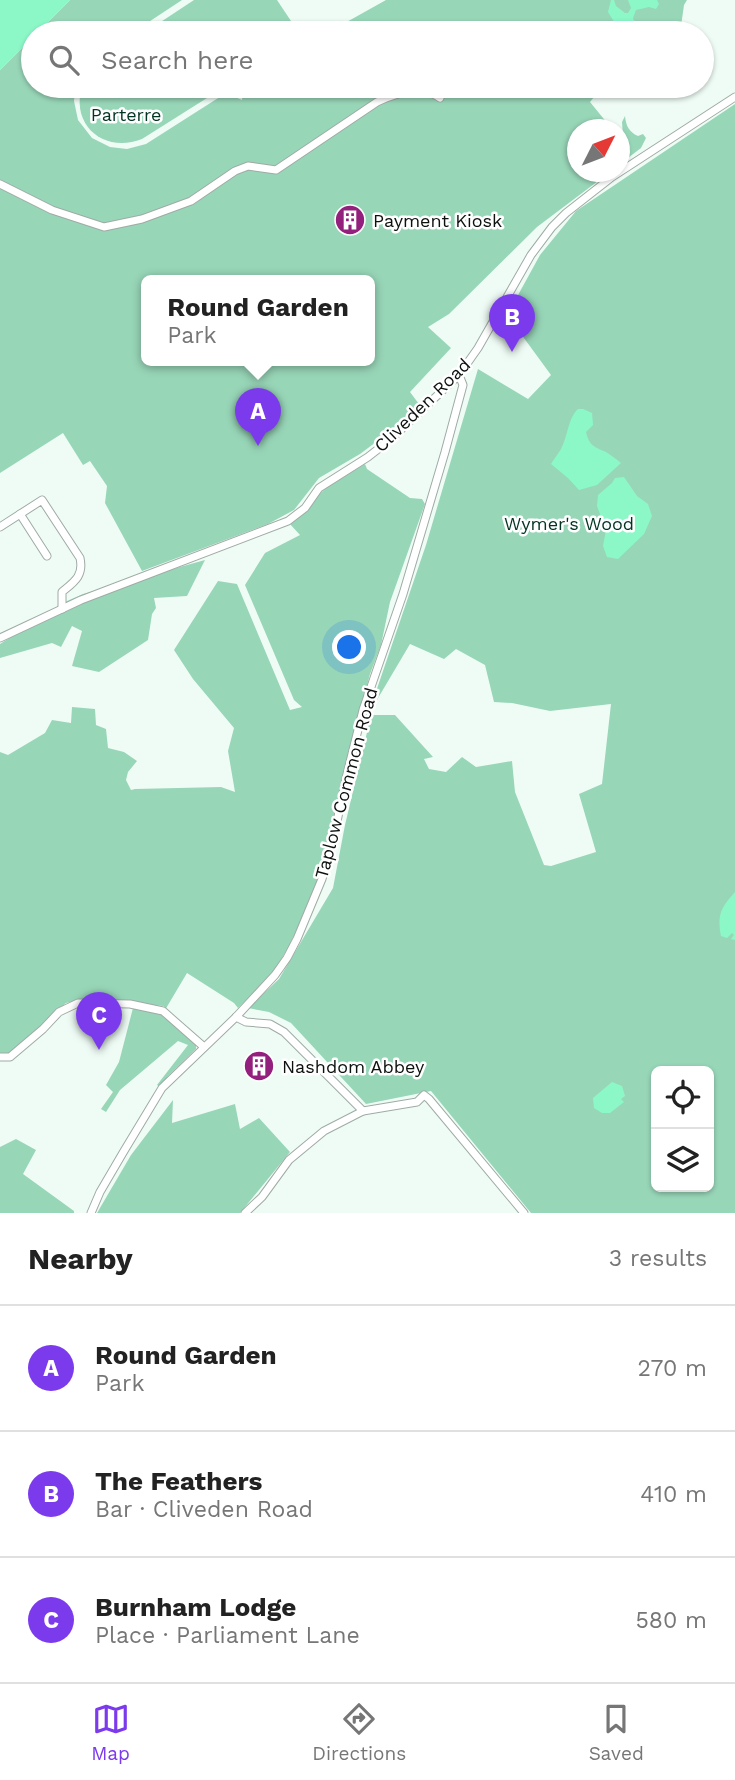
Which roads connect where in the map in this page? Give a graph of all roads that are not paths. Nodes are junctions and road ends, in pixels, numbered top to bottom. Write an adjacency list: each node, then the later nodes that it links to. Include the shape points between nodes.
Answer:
1 (735, 97): 4 (street, Cliveden Road, via 612,177 552,227)
2 (386, 98): 3 (street, via 276,170 248,166 191,201 142,219 104,226 52,210)
3 (0, 184)
4 (459, 375): 8 (street, Cliveden Road, via 391,439 319,488 288,521); 10 (street, Taplow Common Road, via 463,385 445,452 363,710 322,879 287,958)
5 (20, 514): 6 (street); 7 (street); 8 (street, via 42,500 80,558 80,575 62,592)
6 (0, 527)
7 (47, 556)
8 (62, 608): 9 (street, Cliveden Road)
9 (0, 638)
10 (236, 1017): 11 (street, Taplow Common Road); 13 (street, via 284,1032)
11 (204, 1047): 12 (street, via 163,1011 130,1004 78,1003 59,1012 10,1057); 14 (street, Taplow Common Road, via 162,1088)
12 (0, 1058)
13 (363, 1111): 15 (street, via 324,1131 289,1160); 16 (street, via 417,1102 424,1095)
14 (91, 1213)
15 (245, 1213)
16 (524, 1213)

